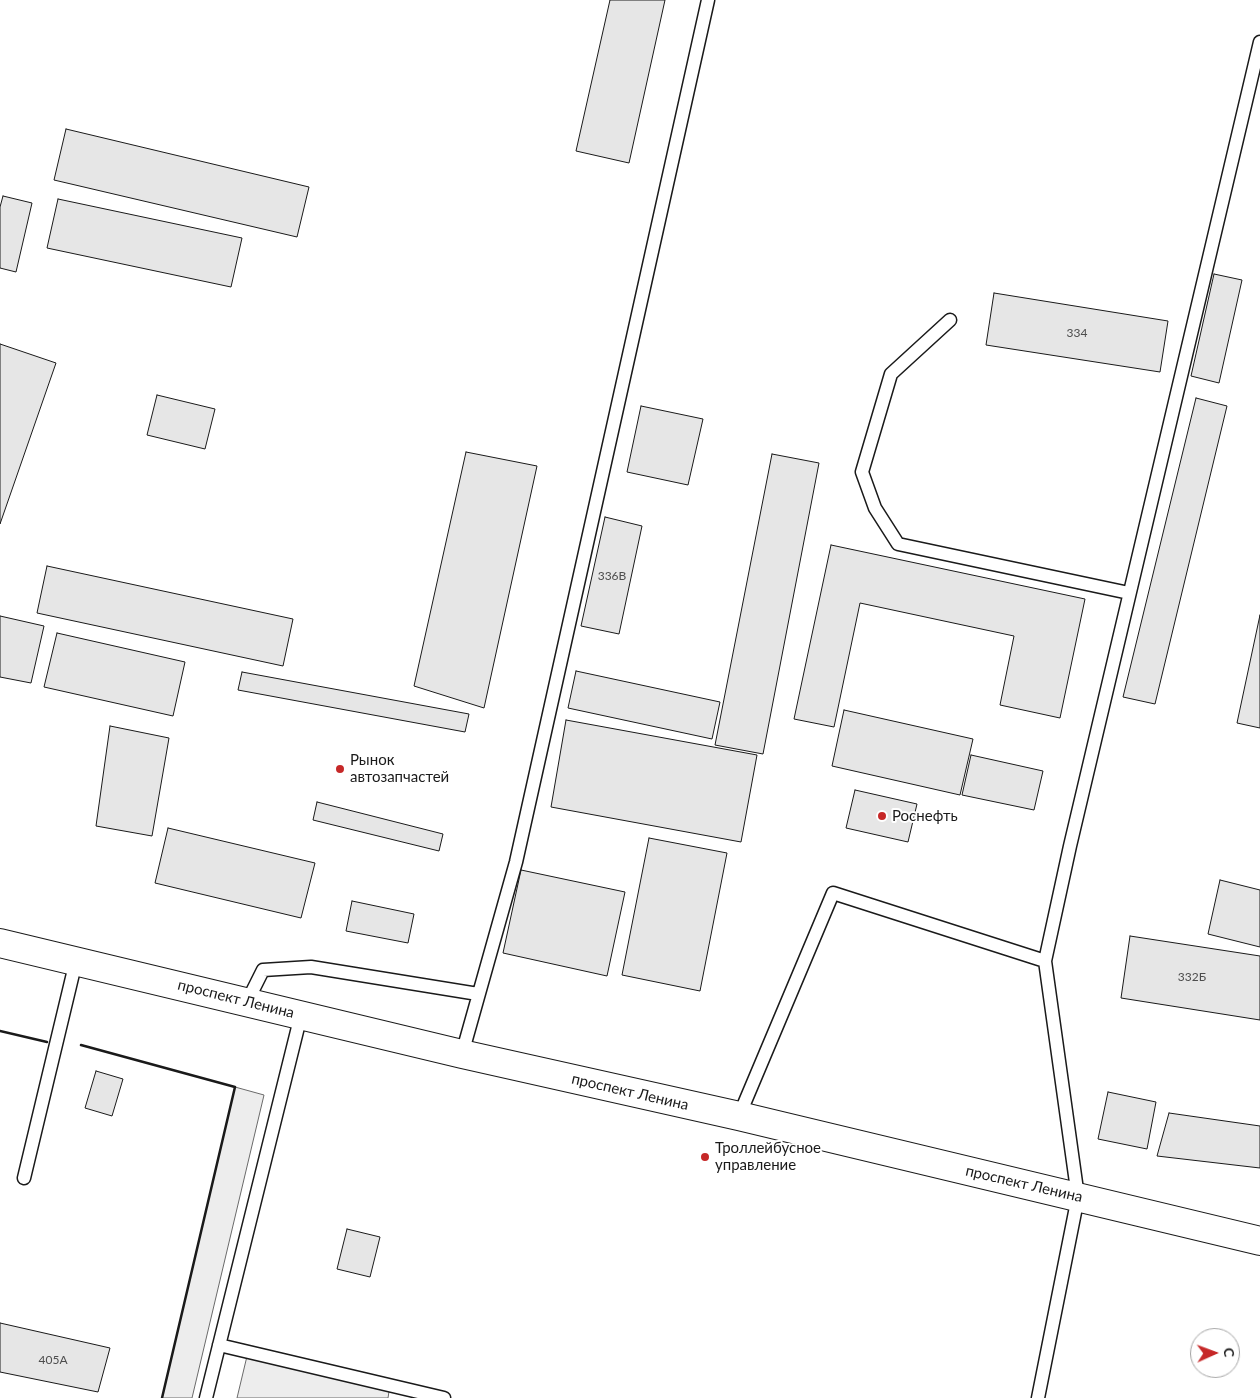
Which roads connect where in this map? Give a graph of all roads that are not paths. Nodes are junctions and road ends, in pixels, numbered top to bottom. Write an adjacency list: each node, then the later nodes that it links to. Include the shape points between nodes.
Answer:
1 (708, 0): 8 (lane, via 516,862)
2 (1260, 42): 4 (lane)
3 (950, 320): 4 (lane, via 891,374 862,472 875,508 898,544)
4 (1129, 593): 7 (lane)
5 (0, 943): 6 (main road, проспект Ленина)
6 (76, 961): 9 (main road, проспект Ленина); 13 (lane)
7 (1045, 961): 12 (lane, via 832,893); 14 (lane)
8 (478, 994): 9 (lane, via 311,967 263,970); 11 (lane)
9 (247, 1002): 10 (main road, проспект Ленина)
10 (301, 1015): 11 (main road, проспект Ленина); 16 (lane)
11 (462, 1054): 12 (main road, проспект Ленина)
12 (739, 1116): 14 (main road, проспект Ленина)
13 (24, 1178)
14 (1078, 1197): 15 (main road, проспект Ленина); 19 (lane)
15 (1260, 1241)
16 (219, 1345): 17 (lane); 18 (lane)
17 (206, 1398)
18 (444, 1398)
19 (1038, 1398)

